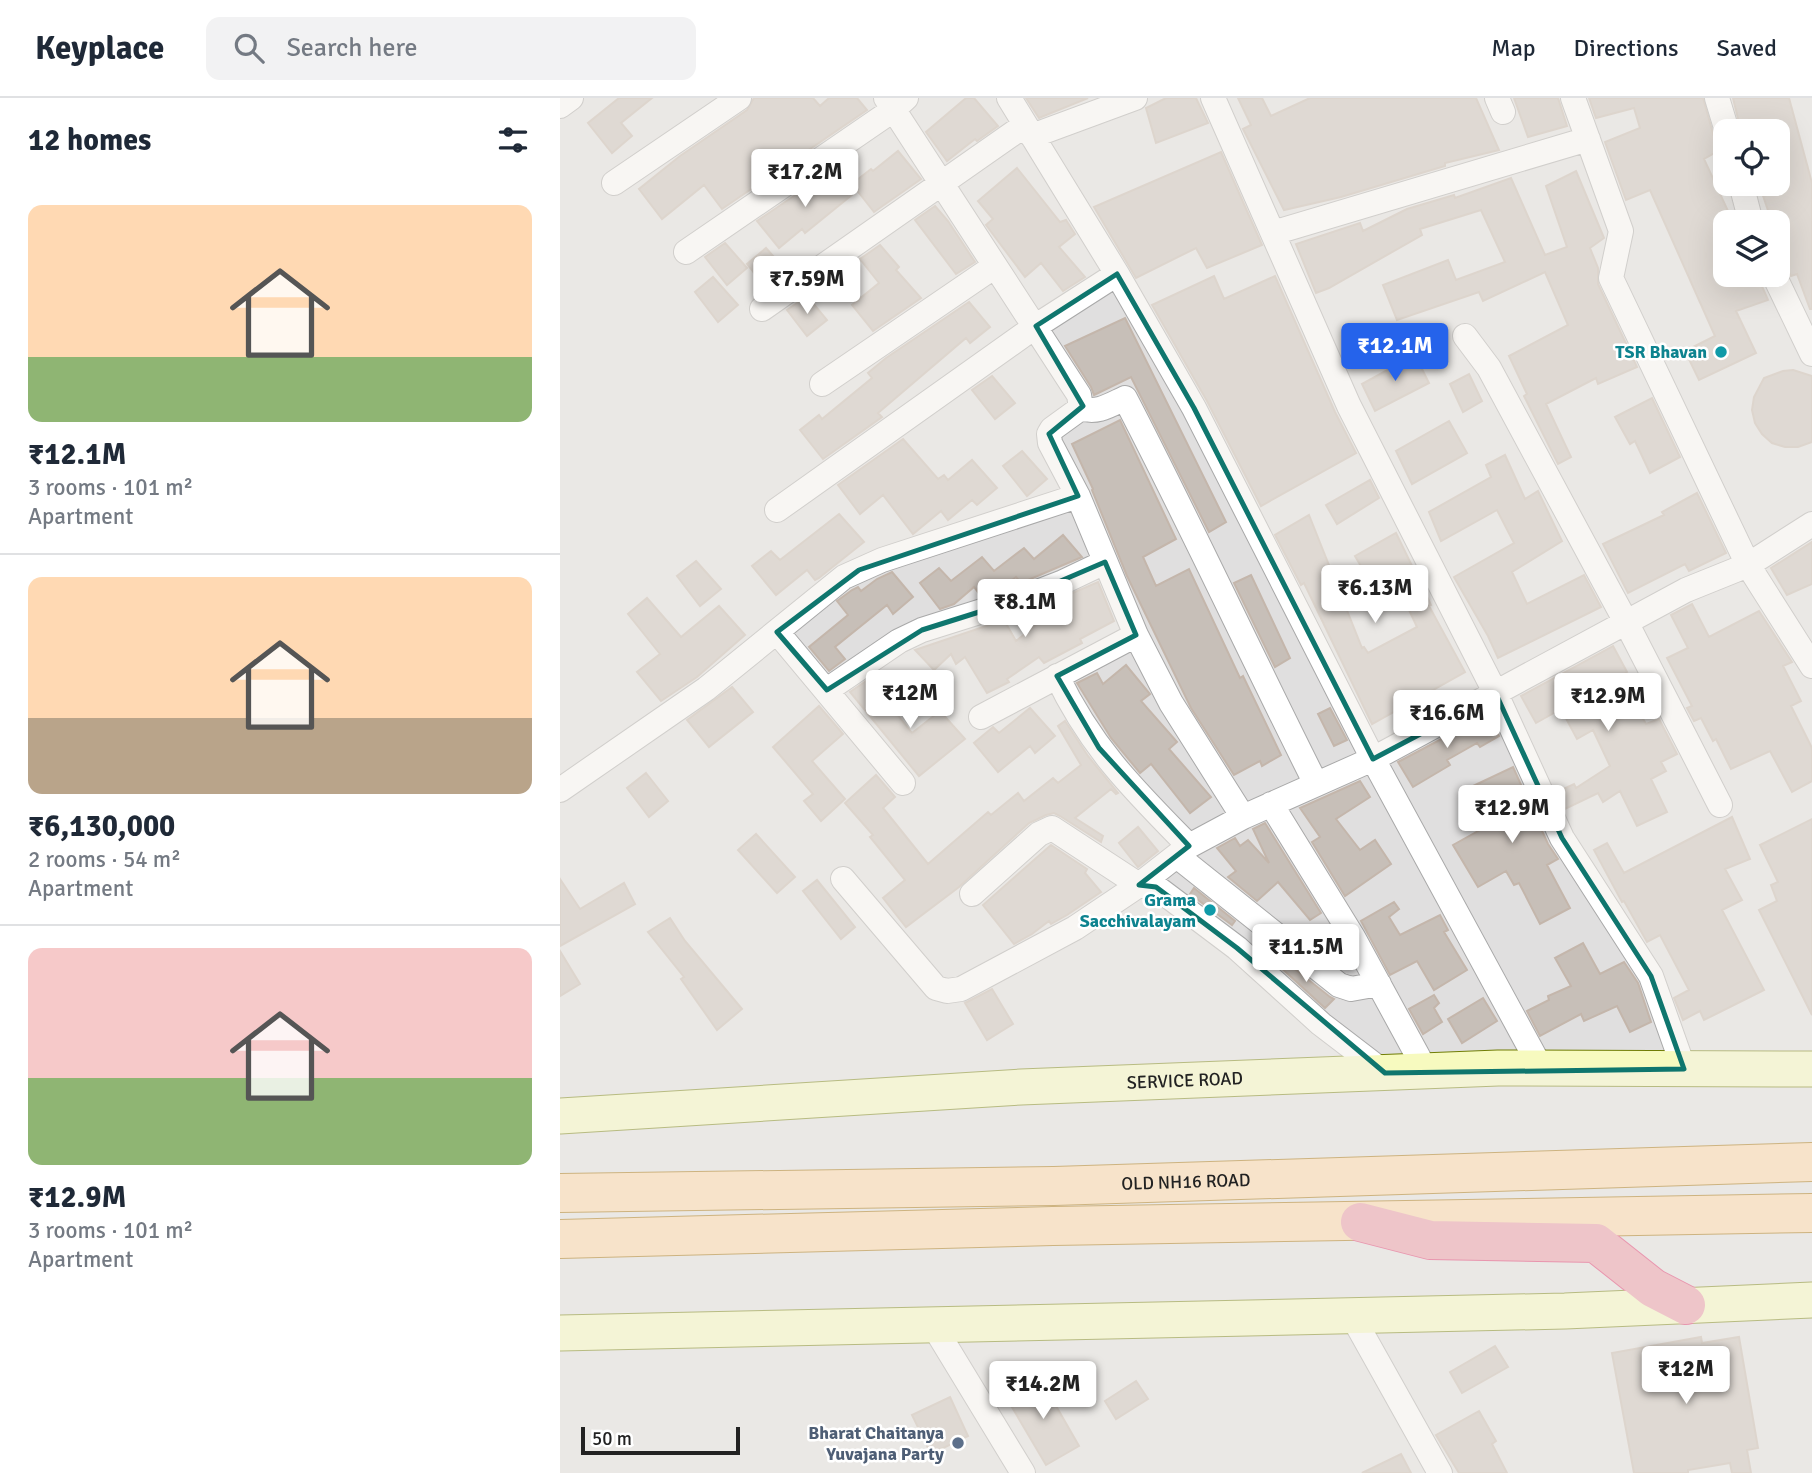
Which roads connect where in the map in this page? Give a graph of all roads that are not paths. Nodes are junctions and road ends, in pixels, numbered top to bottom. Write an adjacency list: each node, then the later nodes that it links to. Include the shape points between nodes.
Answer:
1 (571, 98): 9 (street)
2 (739, 98): 13 (street)
3 (1009, 98): 11 (street)
4 (1135, 98): 11 (street)
5 (1213, 98): 15 (street)
6 (1573, 98): 12 (street)
7 (1717, 98): 10 (street)
8 (895, 102): 14 (street); 16 (street)
9 (560, 106)
10 (1723, 119)
11 (1029, 130): 14 (street); 18 (street)
12 (1588, 139): 15 (street); 30 (street, via 1620,230 1611,278)
13 (614, 183)
14 (941, 186): 17 (street); 20 (street)
15 (1273, 233): 37 (street, via 1349,407 1474,632)
16 (685, 252)
17 (995, 265): 21 (street); 24 (street)
18 (1117, 274): 21 (street); 39 (street, via 1194,408)
19 (1780, 287): 23 (street)
20 (762, 309)
21 (1036, 326): 25 (street, via 1079,395); 27 (street)
22 (1465, 336): 31 (street, via 1489,368)
23 (1812, 354)
24 (822, 384)
25 (1081, 408): 26 (street, via 1049,434); 41 (street, via 1099,410 1125,397)
26 (1078, 496): 29 (street); 32 (street, via 859,569)
27 (778, 510)
28 (1812, 524): 30 (street)
29 (1105, 562): 33 (street); 36 (street, via 1014,601 922,630)
30 (1748, 565): 31 (street, via 1686,590); 34 (street)
31 (1626, 622): 37 (street); 44 (street)
32 (778, 632): 36 (street); 42 (street, via 706,689)
33 (1136, 635): 35 (street); 45 (street, via 1171,703)
34 (1812, 666)
35 (1057, 676): 38 (street); 46 (street, via 1099,748)
36 (827, 690): 40 (street)
37 (1496, 694): 39 (street); 52 (street, via 1562,838 1651,976)
38 (981, 717)
39 (1373, 759): 41 (street); 51 (street)
40 (902, 783)
41 (1316, 784): 43 (street)
42 (560, 790)
43 (1271, 804): 45 (street); 50 (street)
44 (1720, 805)
45 (1242, 817): 46 (street)
46 (1183, 851): 48 (street); 50 (street, via 1339,985 1351,989)
47 (843, 879): 48 (street, via 936,988 947,991 961,989 1055,939)
48 (1139, 886): 49 (street, via 1052,828 1039,834); 55 (street, via 1156,887 1237,948 1321,1024)
49 (972, 894)
50 (1379, 985): 54 (street)
51 (1541, 1068): 52 (street, SERVICE ROAD); 54 (street, SERVICE ROAD)
52 (1684, 1069): 53 (street, SERVICE ROAD)
53 (1812, 1069)
54 (1426, 1072): 55 (street, SERVICE ROAD)
55 (1385, 1073): 56 (street, SERVICE ROAD, via 1021,1087)
56 (560, 1116)
57 (1812, 1162): 58 (main road, OLD NH16 ROAD, via 1054,1186)
58 (560, 1193)
59 (1812, 1213): 60 (main road)
60 (1360, 1222): 61 (main road); 63 (highway, via 1430,1240 1596,1243 1653,1289)
61 (560, 1239)
62 (1812, 1300): 63 (street)
63 (1686, 1305): 64 (street)
64 (1351, 1314): 65 (street); 68 (street)
65 (933, 1325): 66 (street); 67 (street)
66 (560, 1333)
67 (1023, 1473)
68 (1440, 1473)

